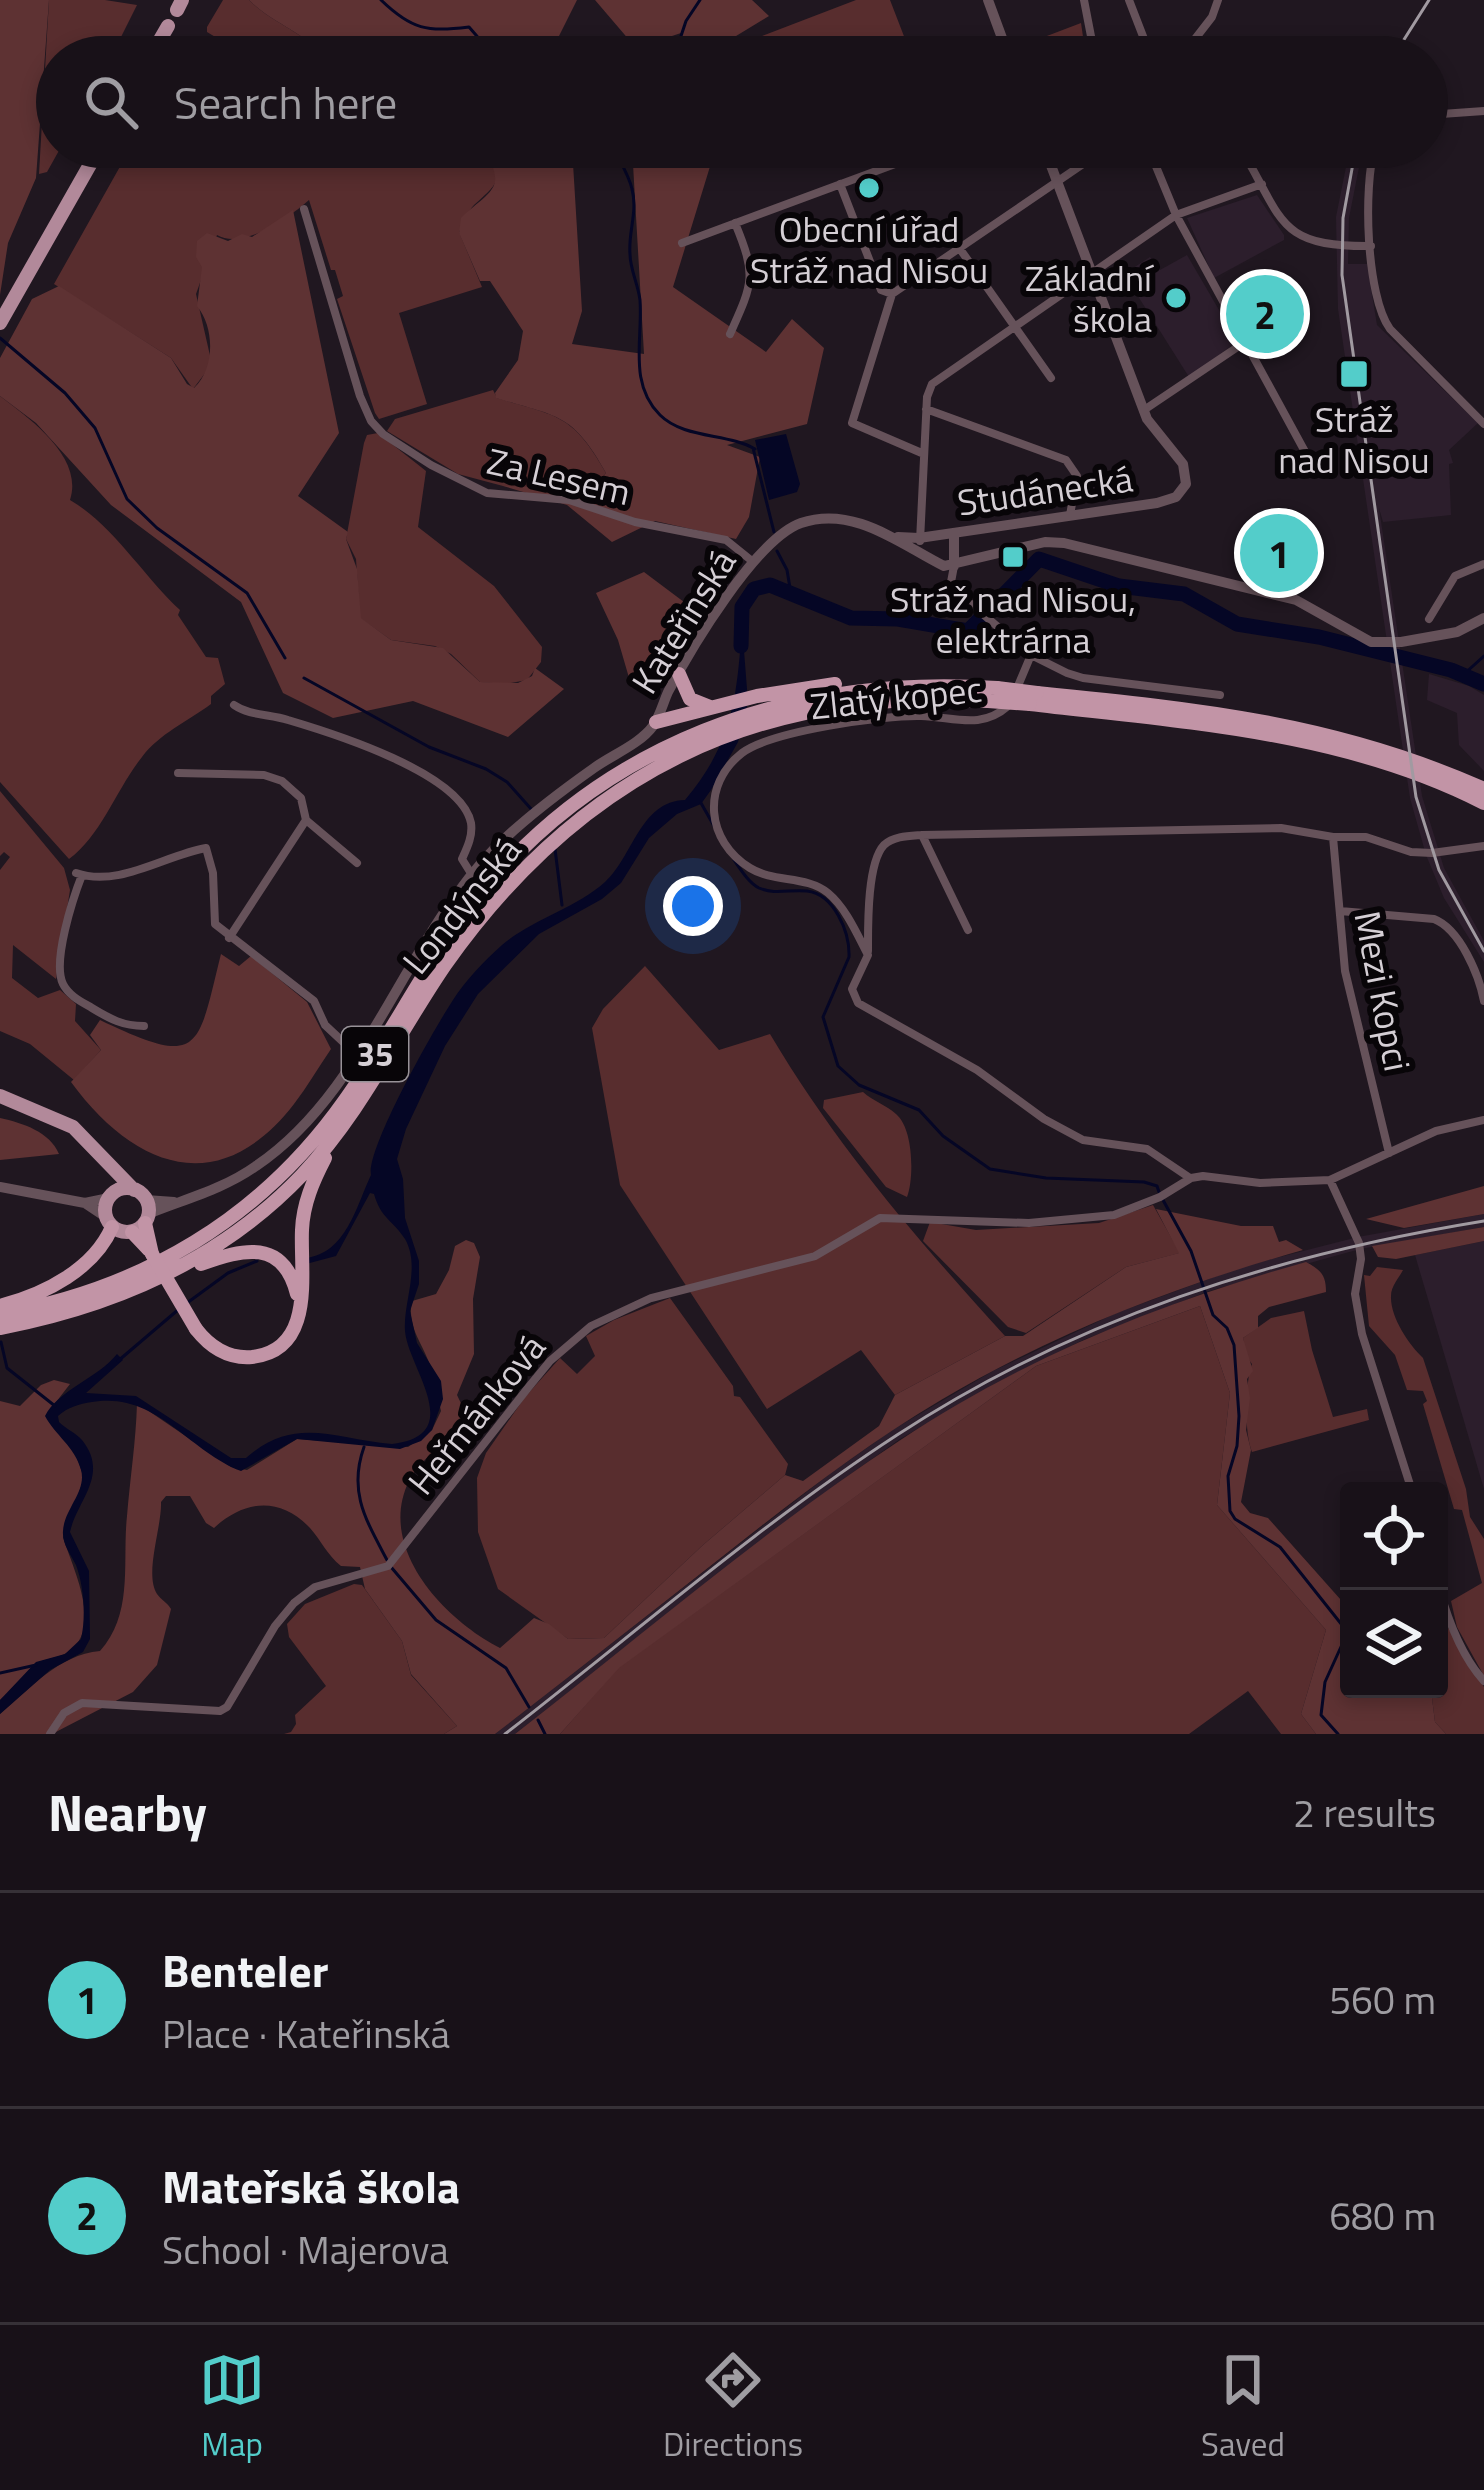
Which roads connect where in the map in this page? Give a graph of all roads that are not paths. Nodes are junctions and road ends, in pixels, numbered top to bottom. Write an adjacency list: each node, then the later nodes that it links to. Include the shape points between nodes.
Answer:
1 (988, 0): 7 (street)
2 (1084, 0): 8 (street)
3 (1130, 0): 9 (street)
4 (1218, 0): 10 (street)
5 (168, 26): 6 (main road)
6 (162, 36)
7 (1002, 36)
8 (1091, 36)
9 (1143, 36)
10 (1198, 36)
11 (1484, 111): 12 (street)
12 (1448, 114)
13 (88, 168): 31 (main road)
14 (884, 168): 21 (street)
15 (1051, 168): 20 (street, Studánecká)
16 (1077, 168): 20 (street)
17 (1158, 168): 24 (street)
18 (1252, 168): 22 (street)
19 (1370, 168): 27 (street)
20 (1056, 182): 28 (street); 29 (street, Studánecká)
21 (840, 184): 25 (street); 30 (street, via 881,290)
22 (1262, 184): 24 (street); 27 (street, via 1299,237)
23 (304, 209): 46 (street, Za Lesem, via 360,396 383,434 487,493 569,500 726,540)
24 (1176, 214): 29 (street); 34 (street)
25 (735, 223): 26 (street); 33 (street, via 753,266)
26 (682, 243)
27 (1371, 246): 38 (street, via 1383,319)
28 (961, 249): 30 (street); 32 (street)
29 (1090, 273): 32 (street); 37 (street, Studánecká)
30 (892, 294): 39 (street, via 852,423)
31 (0, 322)
32 (1014, 326): 35 (street); 36 (street, via 943,373)
33 (730, 334)
34 (1245, 341): 37 (street); 40 (street)
35 (1051, 378)
36 (926, 410): 39 (street); 41 (street, via 1066,460 1078,476)
37 (1144, 410): 41 (street, Studánecká, via 1185,469 1182,491 1157,503)
38 (1484, 424)
39 (924, 454): 44 (street)
40 (1309, 460)
41 (1070, 517): 42 (street, Studánecká)
42 (954, 533): 44 (street, Studánecká); 48 (street)
43 (895, 536): 44 (street, Studánecká); 45 (street, Kateřinská); 46 (street, Kateřinská, via 826,518 776,537)
44 (919, 538): 45 (street)
45 (924, 554): 48 (street, Kateřinská)
46 (752, 561): 52 (street, Kateřinská)
47 (1484, 564): 50 (street, via 1455,576)
48 (954, 566): 49 (street, via 1064,543 1297,600 1380,643 1457,632); 51 (street, via 951,581 969,603)
49 (1484, 618)
50 (1430, 619)
51 (1030, 656): 54 (street, via 1083,678); 72 (street, Zlatý kopec, via 1011,703 995,718 857,721 761,743 741,754 714,792 711,810 748,868 828,893)
52 (679, 674): 58 (highway, via 690,699); 59 (street, Kateřinská)
53 (993, 695): 55 (highway, Londýnská / 35, bridge); 56 (highway, Londýnská / 35, via 836,684); 77 (highway, Londýnská / 35, via 854,704 749,728 611,795 532,858 480,918)
54 (1220, 695)
55 (1033, 699): 61 (highway, Londýnská / 35, via 1312,729); 62 (highway, Londýnská / 35, via 1339,748)
56 (755, 704): 58 (highway); 89 (highway, Londýnská / 35, via 606,783 511,862 430,964 331,1119 234,1218 136,1275 76,1297)
57 (235, 705): 68 (street, Londýnská, via 430,775 468,814 462,859)
58 (710, 707): 59 (highway)
59 (656, 722): 68 (street, Londýnská, via 529,817)
60 (178, 773): 63 (street, via 273,776 301,798)
61 (1484, 789)
62 (1484, 803)
63 (306, 820): 67 (street); 71 (street)
64 (922, 836): 65 (street, via 1281,828); 70 (street); 72 (street, via 883,846)
65 (1333, 837): 66 (street, via 1432,854); 69 (street, Mezi Kopci)
66 (1484, 846)
67 (357, 863)
68 (472, 874): 75 (street, Londýnská)
69 (1340, 911): 73 (street, via 1444,923); 79 (street, Mezi Kopci, via 1345,970)
70 (968, 930)
71 (230, 938): 74 (street, via 215,924 206,848 144,868 79,874 63,984 109,1018); 75 (street, via 314,1000)
72 (868, 955): 81 (street, via 852,989 858,1003 1083,1140 1147,1149)
73 (1484, 1001)
74 (144, 1026)
75 (356, 1054): 86 (street, Londýnská, via 283,1147 230,1182)
76 (0, 1096): 80 (main road, via 64,1122)
77 (355, 1107): 88 (highway, Londýnská / 35, via 262,1213); 90 (highway, via 311,1184)
78 (1484, 1120): 79 (street)
79 (1389, 1153): 82 (street)
80 (109, 1164): 84 (main road); 86 (main road)
81 (1191, 1178): 82 (street); 95 (street, Heřmánková, via 1114,1215 1029,1223 880,1218 815,1256 651,1298 591,1326 526,1389 388,1566 315,1587 294,1603 227,1707 82,1703)
82 (1330, 1180): 92 (street, via 1359,1243 1362,1334)
83 (0, 1187): 85 (street)
84 (110, 1196): 85 (street); 86 (main road); 87 (main road)
85 (85, 1203): 87 (street)
86 (141, 1212): 87 (main road); 90 (highway, bridge, via 152,1254 216,1348 246,1357 272,1350)
87 (109, 1222): 89 (highway, via 95,1254 69,1275)
88 (156, 1280): 90 (highway, via 236,1252 262,1252 293,1279); 91 (highway, Londýnská, via 99,1304)
89 (0, 1310)
90 (299, 1318)
91 (0, 1328)
92 (1409, 1482)
93 (1440, 1590): 94 (street)
94 (1484, 1681)
95 (50, 1734)

